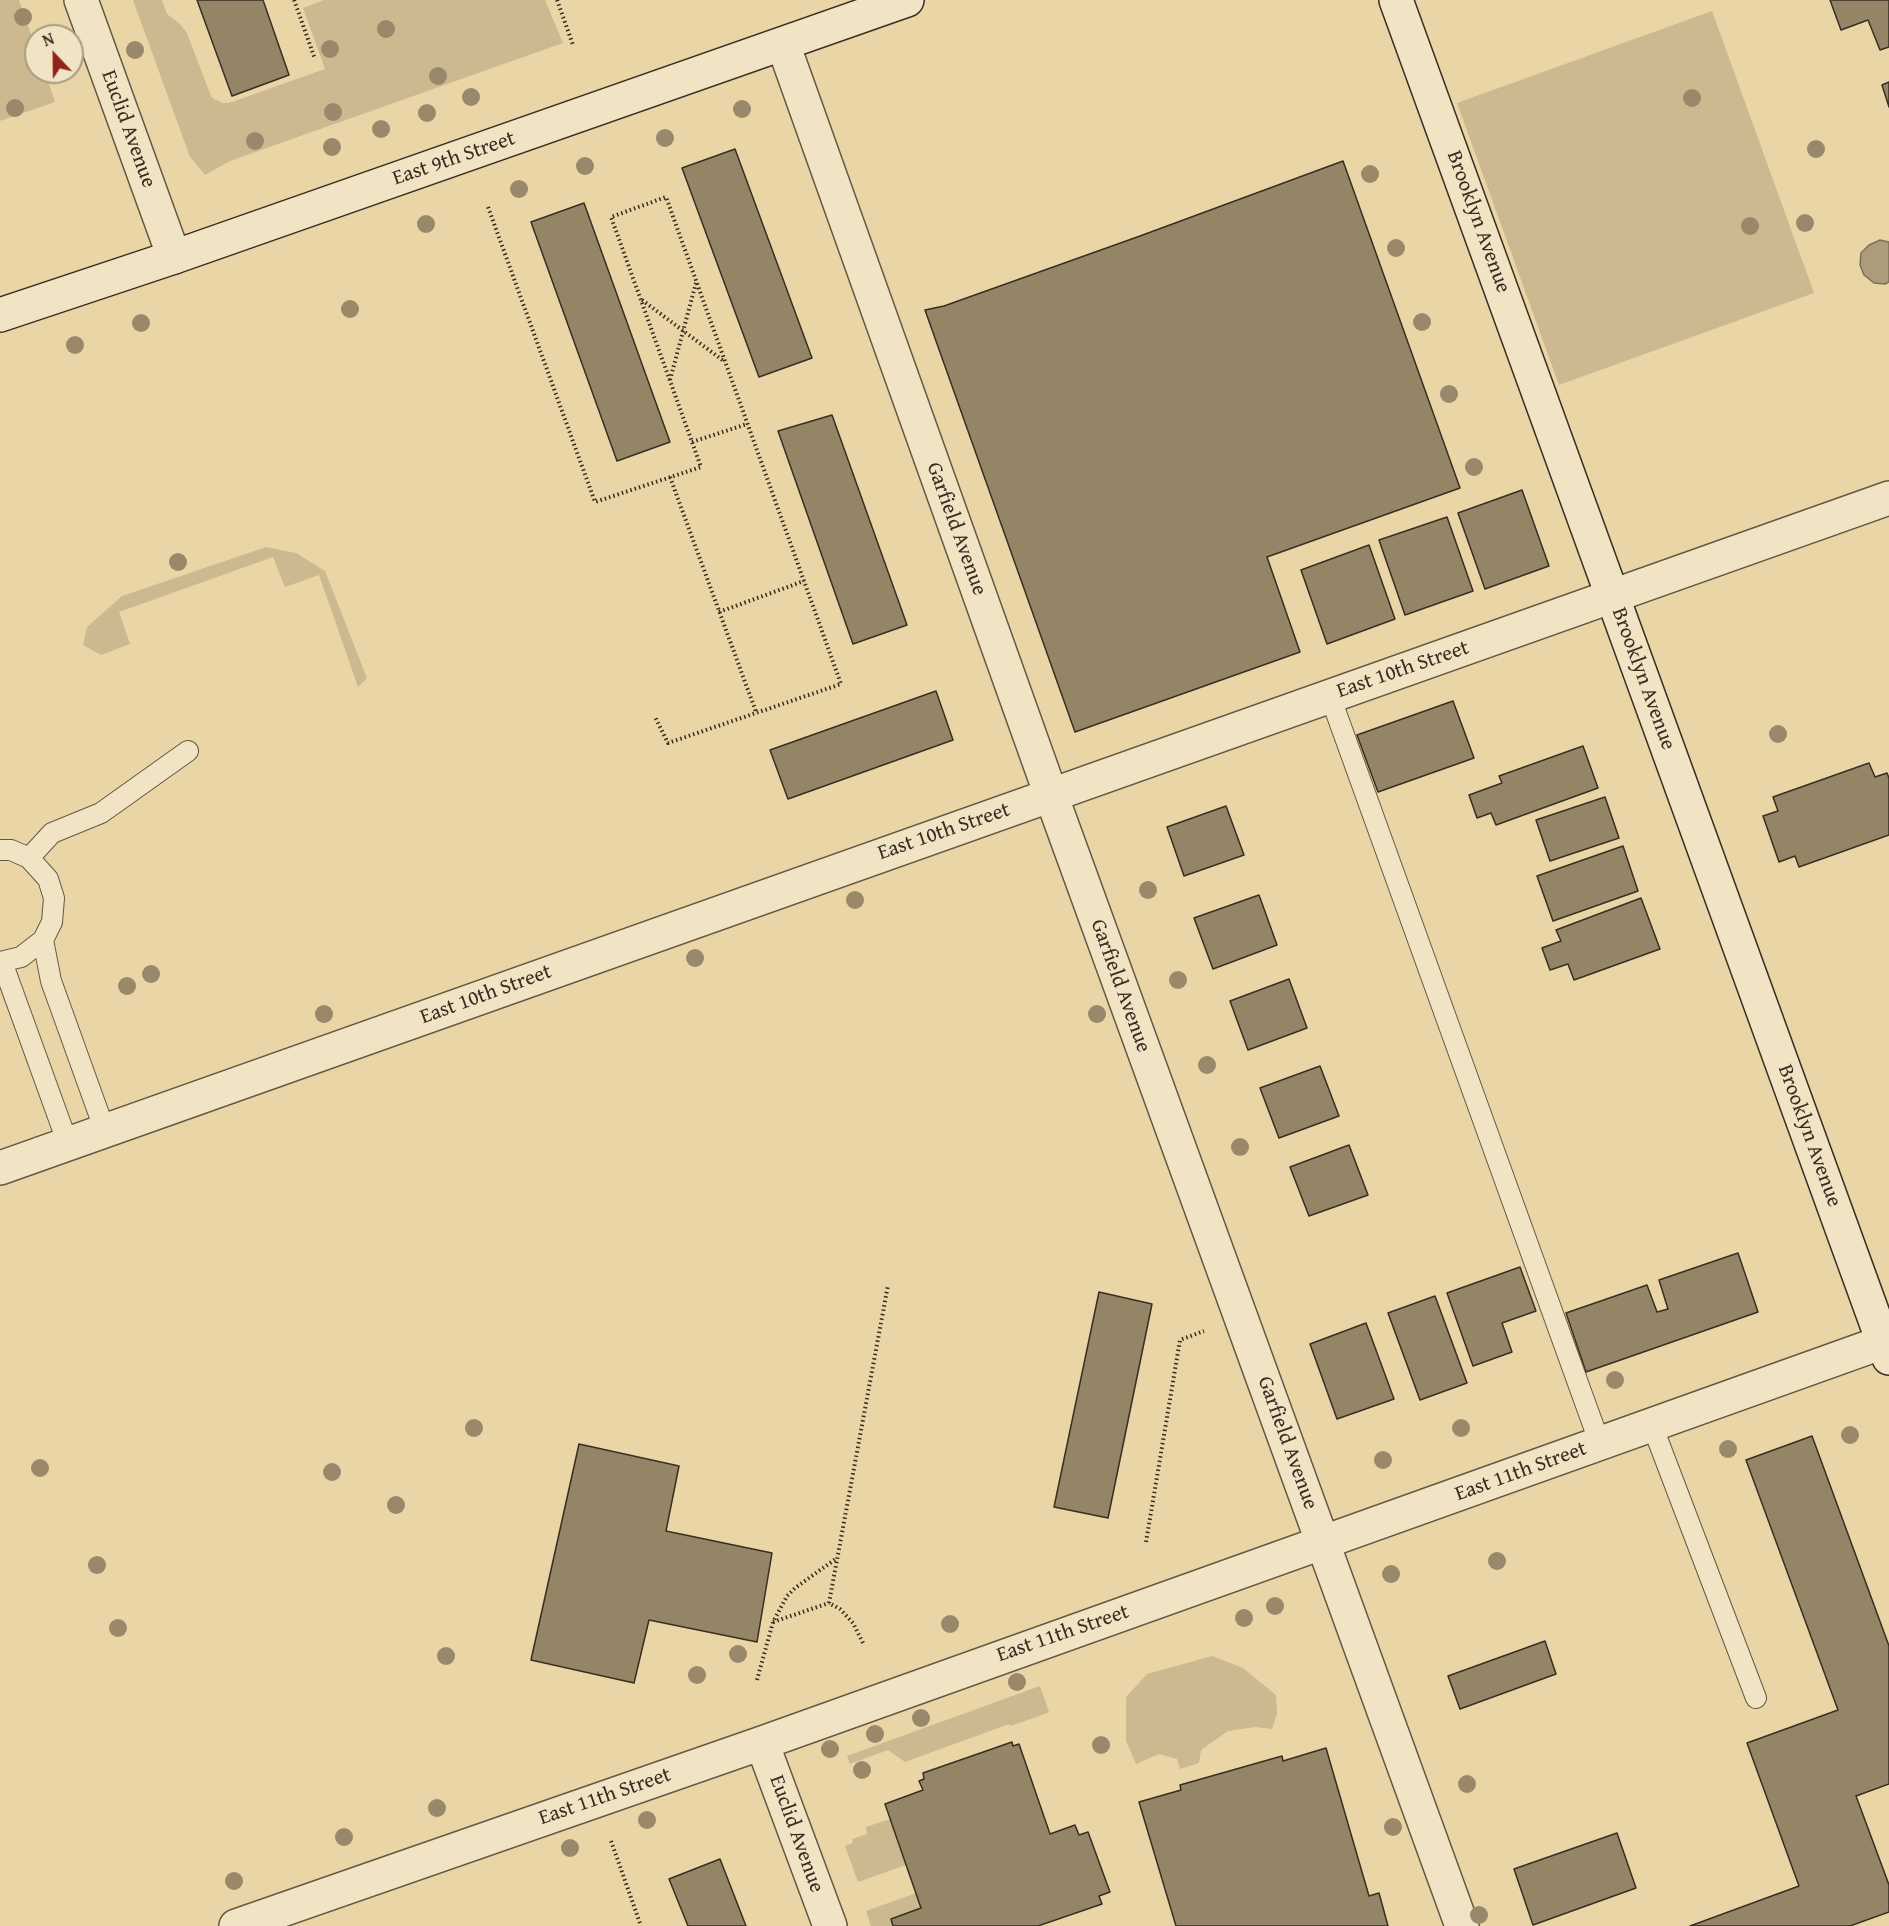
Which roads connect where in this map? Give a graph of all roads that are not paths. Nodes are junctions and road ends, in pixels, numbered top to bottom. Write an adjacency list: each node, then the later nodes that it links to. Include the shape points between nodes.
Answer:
1 (81, 0): 5 (street, Euclid Avenue)
2 (907, 0): 4 (street, East 9th Street)
3 (1396, 0): 8 (street, Brooklyn Avenue)
4 (783, 44): 5 (street, East 9th Street); 11 (street, Garfield Avenue)
5 (174, 257): 6 (street, East 9th Street)
6 (0, 315)
7 (1889, 498): 8 (street, East 10th Street)
8 (1613, 596): 9 (street, East 10th Street); 19 (street, Brooklyn Avenue)
9 (1330, 696): 11 (street, East 10th Street); 21 (lane)
10 (188, 751): 13 (lane, via 100,813 52,833)
11 (1051, 795): 16 (street, East 10th Street); 22 (street, Garfield Avenue)
12 (0, 850): 13 (lane)
13 (29, 858): 14 (lane, via 48,879 54,898 52,922)
14 (43, 940): 15 (lane, via 21,957); 16 (lane, via 51,981)
15 (1, 962): 17 (lane)
16 (105, 1131): 17 (street, East 10th Street)
17 (68, 1144): 18 (street, East 10th Street)
18 (0, 1168)
19 (1887, 1347): 20 (street, East 11th Street)
20 (1652, 1425): 21 (street, East 11th Street); 23 (lane)
21 (1600, 1444): 22 (street, East 11th Street)
22 (1323, 1543): 24 (street, East 11th Street); 27 (street, Garfield Avenue)
23 (1756, 1698)
24 (762, 1743): 25 (street, East 11th Street); 26 (street, Euclid Avenue)
25 (236, 1926)
26 (830, 1926)
27 (1462, 1926)

